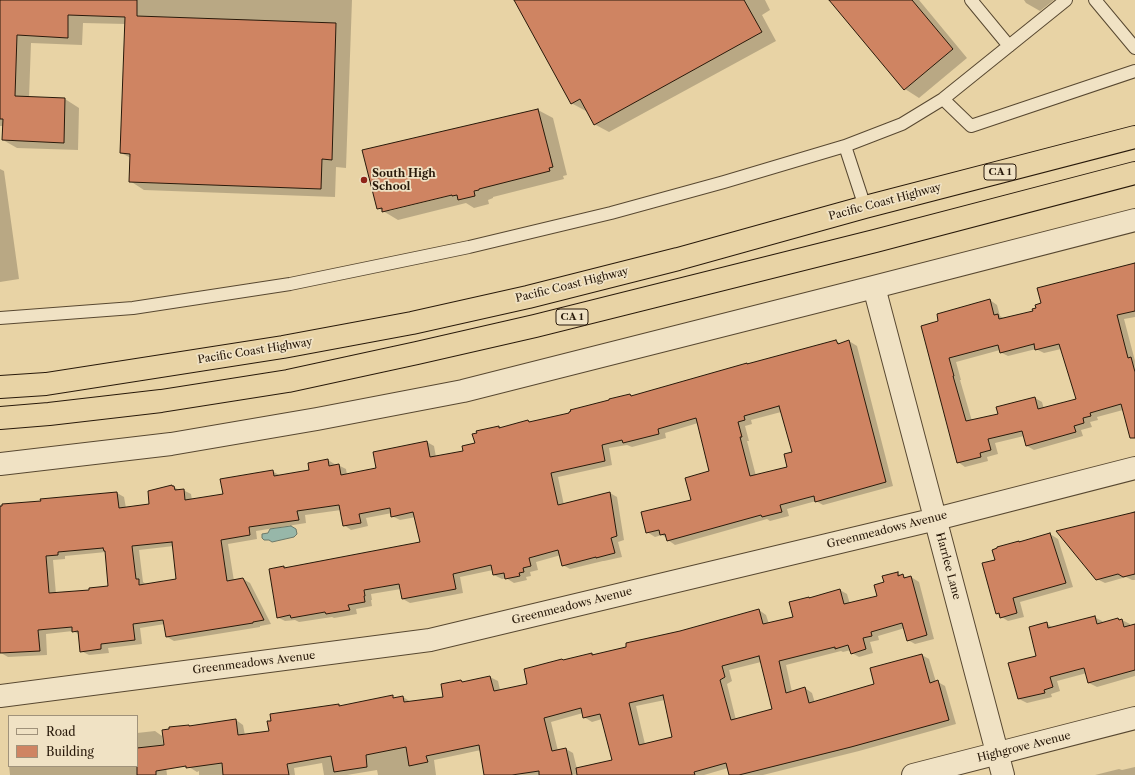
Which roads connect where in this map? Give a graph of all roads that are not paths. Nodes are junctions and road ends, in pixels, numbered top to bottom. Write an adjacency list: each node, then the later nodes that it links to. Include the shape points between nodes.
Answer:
1 (971, 0): 4 (lane)
2 (1066, 0): 4 (lane)
3 (1095, 0): 5 (lane)
4 (1009, 46): 7 (lane)
5 (1135, 48)
6 (1135, 71): 7 (lane, via 971,126)
7 (943, 100): 9 (lane, via 902,124)
8 (1135, 137): 11 (highway, Pacific Coast Highway / CA 1)
9 (845, 146): 11 (lane); 14 (lane, via 611,213 469,247 290,284 133,308)
10 (1135, 173): 16 (highway, CA 1, via 535,326 402,356 288,380 161,401)
11 (865, 207): 15 (highway, Pacific Coast Highway / CA 1, via 678,259 412,323 283,347 46,384)
12 (1135, 220): 13 (street)
13 (874, 287): 17 (street, via 463,391 171,444); 19 (street, Harrlee Lane)
14 (0, 318)
15 (0, 387)
16 (0, 418)
17 (0, 464)
18 (1135, 468): 19 (street, Greenmeadows Avenue)
19 (936, 519): 20 (street, Greenmeadows Avenue, via 430,640); 22 (street, Harrlee Lane)
20 (0, 696)
21 (1135, 718): 22 (street, Highgrove Avenue)
22 (996, 754): 23 (street, Highgrove Avenue); 24 (street, Harrlee Lane)
23 (913, 775)
24 (1002, 775)

